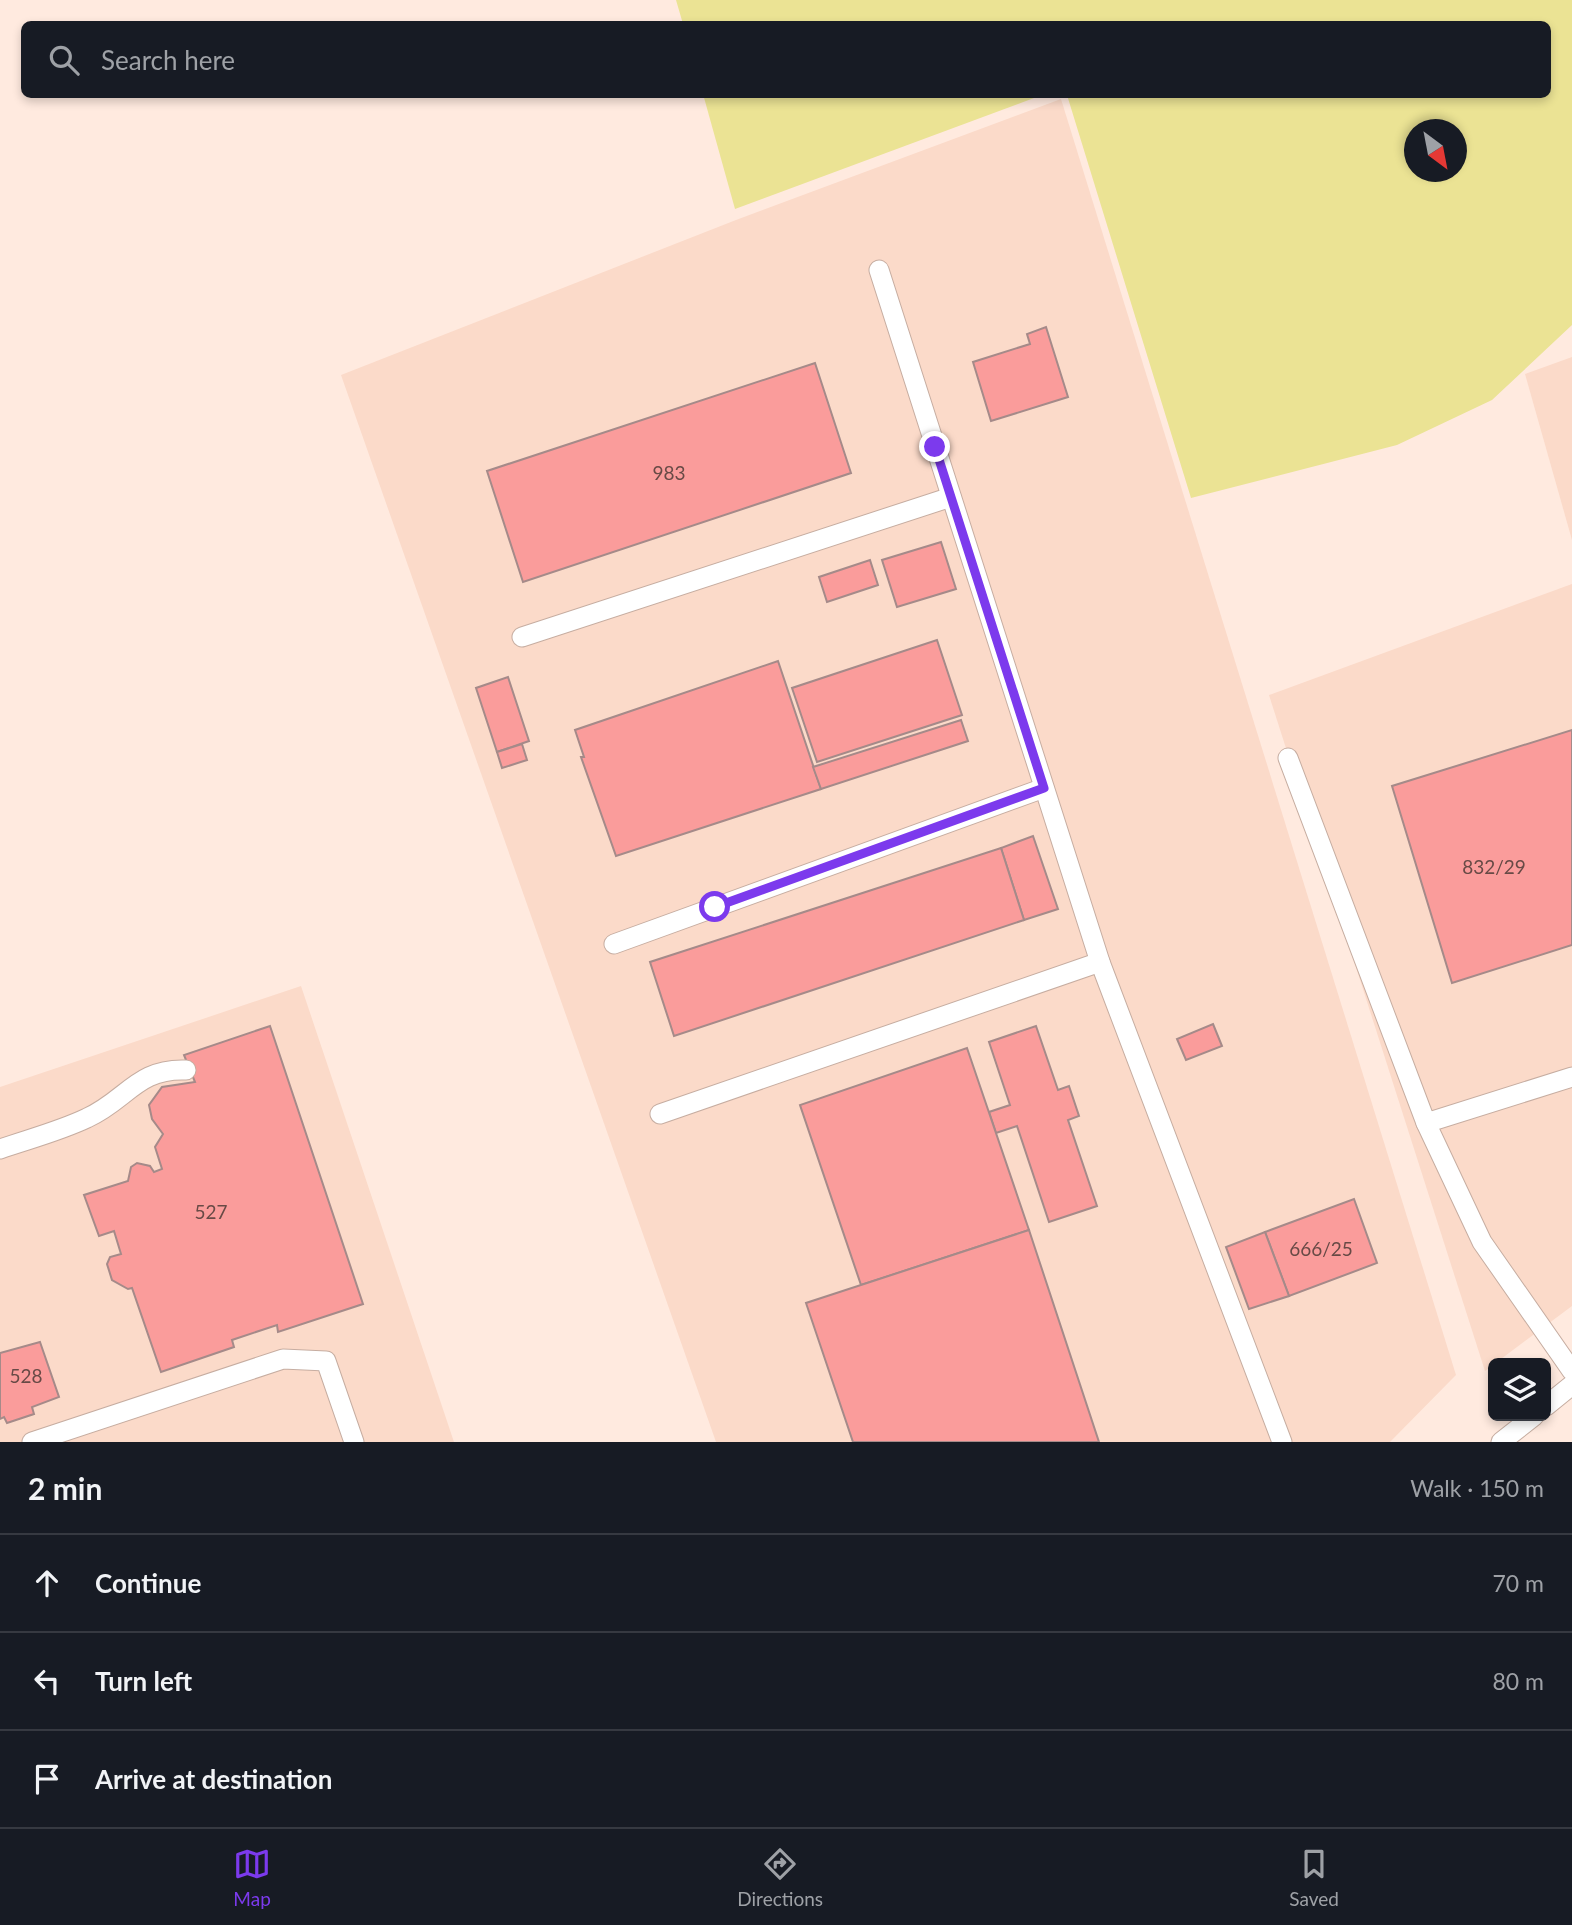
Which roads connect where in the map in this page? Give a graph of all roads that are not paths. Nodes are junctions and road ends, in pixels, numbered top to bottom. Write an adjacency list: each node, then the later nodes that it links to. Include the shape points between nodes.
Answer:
1 (879, 270): 2 (lane)
2 (951, 497): 3 (lane); 5 (lane)
3 (522, 637)
4 (1288, 758): 11 (lane)
5 (1044, 788): 6 (lane); 7 (lane)
6 (614, 944)
7 (1100, 962): 10 (lane); 19 (lane)
8 (186, 1070): 12 (lane, via 149,1074 108,1108 85,1120)
9 (1572, 1077): 11 (lane)
10 (660, 1114)
11 (1426, 1123): 13 (lane, via 1482,1242)
12 (0, 1149)
13 (1572, 1371)
14 (1572, 1385): 15 (lane)
15 (1551, 1402)
16 (1528, 1421): 20 (lane)
17 (32, 1442): 18 (lane, via 283,1359 326,1361)
18 (354, 1442)
19 (1282, 1442)
20 (1501, 1442)

